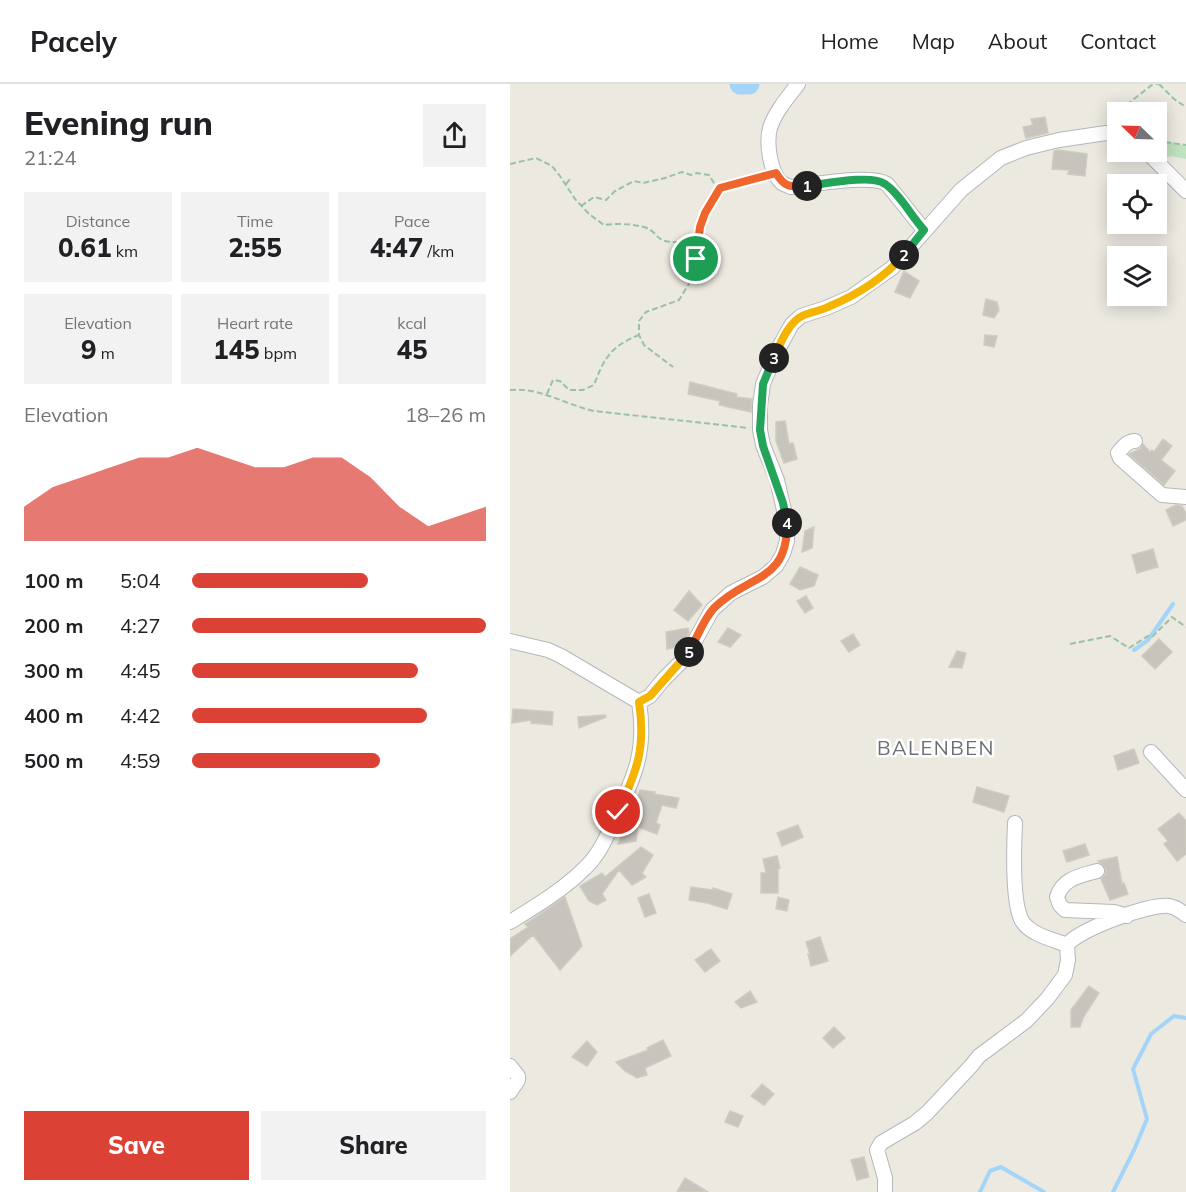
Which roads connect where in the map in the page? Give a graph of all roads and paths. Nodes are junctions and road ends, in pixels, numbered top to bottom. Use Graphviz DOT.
graph roads {
  1 [pos="798,84"];
  2 [pos="1157,84"];
  3 [pos="1130,102"];
  4 [pos="1186,106"];
  5 [pos="1107,133"];
  6 [pos="1167,142"];
  7 [pos="1186,145"];
  8 [pos="1157,162"];
  9 [pos="510,164"];
  10 [pos="776,173"];
  11 [pos="571,178"];
  12 [pos="566,184"];
  13 [pos="720,188"];
  14 [pos="1186,191"];
  15 [pos="581,206"];
  16 [pos="924,230"];
  17 [pos="696,259"];
  18 [pos="639,335"];
  19 [pos="673,367"];
  20 [pos="510,390"];
  21 [pos="547,394"];
  22 [pos="760,430"];
  23 [pos="1135,441"];
  24 [pos="1186,497"];
  25 [pos="1186,627"];
  26 [pos="510,641"];
  27 [pos="1070,644"];
  28 [pos="639,702"];
  29 [pos="1152,752"];
  30 [pos="1186,790"];
  31 [pos="1015,823"];
  32 [pos="1097,871"];
  33 [pos="1186,915"];
  34 [pos="1127,916"];
  35 [pos="510,922"];
  36 [pos="1067,945"];
  37 [pos="510,1066"];
  38 [pos="510,1092"];
  39 [pos="885,1192"];
  1 -- 10 [label="street"];
  2 -- 3 [label="path"];
  2 -- 4 [label="path"];
  5 -- 16 [label="street"];
  6 -- 7 [label="path"];
  8 -- 14 [label="street"];
  9 -- 12 [label="path"];
  10 -- 13 [label="path"];
  10 -- 16 [label="street"];
  11 -- 12 [label="path"];
  12 -- 15 [label="path"];
  13 -- 15 [label="path"];
  13 -- 17 [label="path"];
  15 -- 17 [label="path"];
  16 -- 22 [label="street"];
  17 -- 18 [label="path"];
  18 -- 19 [label="path"];
  18 -- 21 [label="path"];
  20 -- 21 [label="path"];
  21 -- 22 [label="path"];
  22 -- 28 [label="street"];
  23 -- 24 [label="street"];
  25 -- 27 [label="path"];
  26 -- 28 [label="street"];
  28 -- 35 [label="street"];
  29 -- 30 [label="street"];
  31 -- 36 [label="street"];
  32 -- 34 [label="street"];
  33 -- 34 [label="street"];
  34 -- 36 [label="street"];
  36 -- 39 [label="street"];
  37 -- 38 [label="street"];
}
